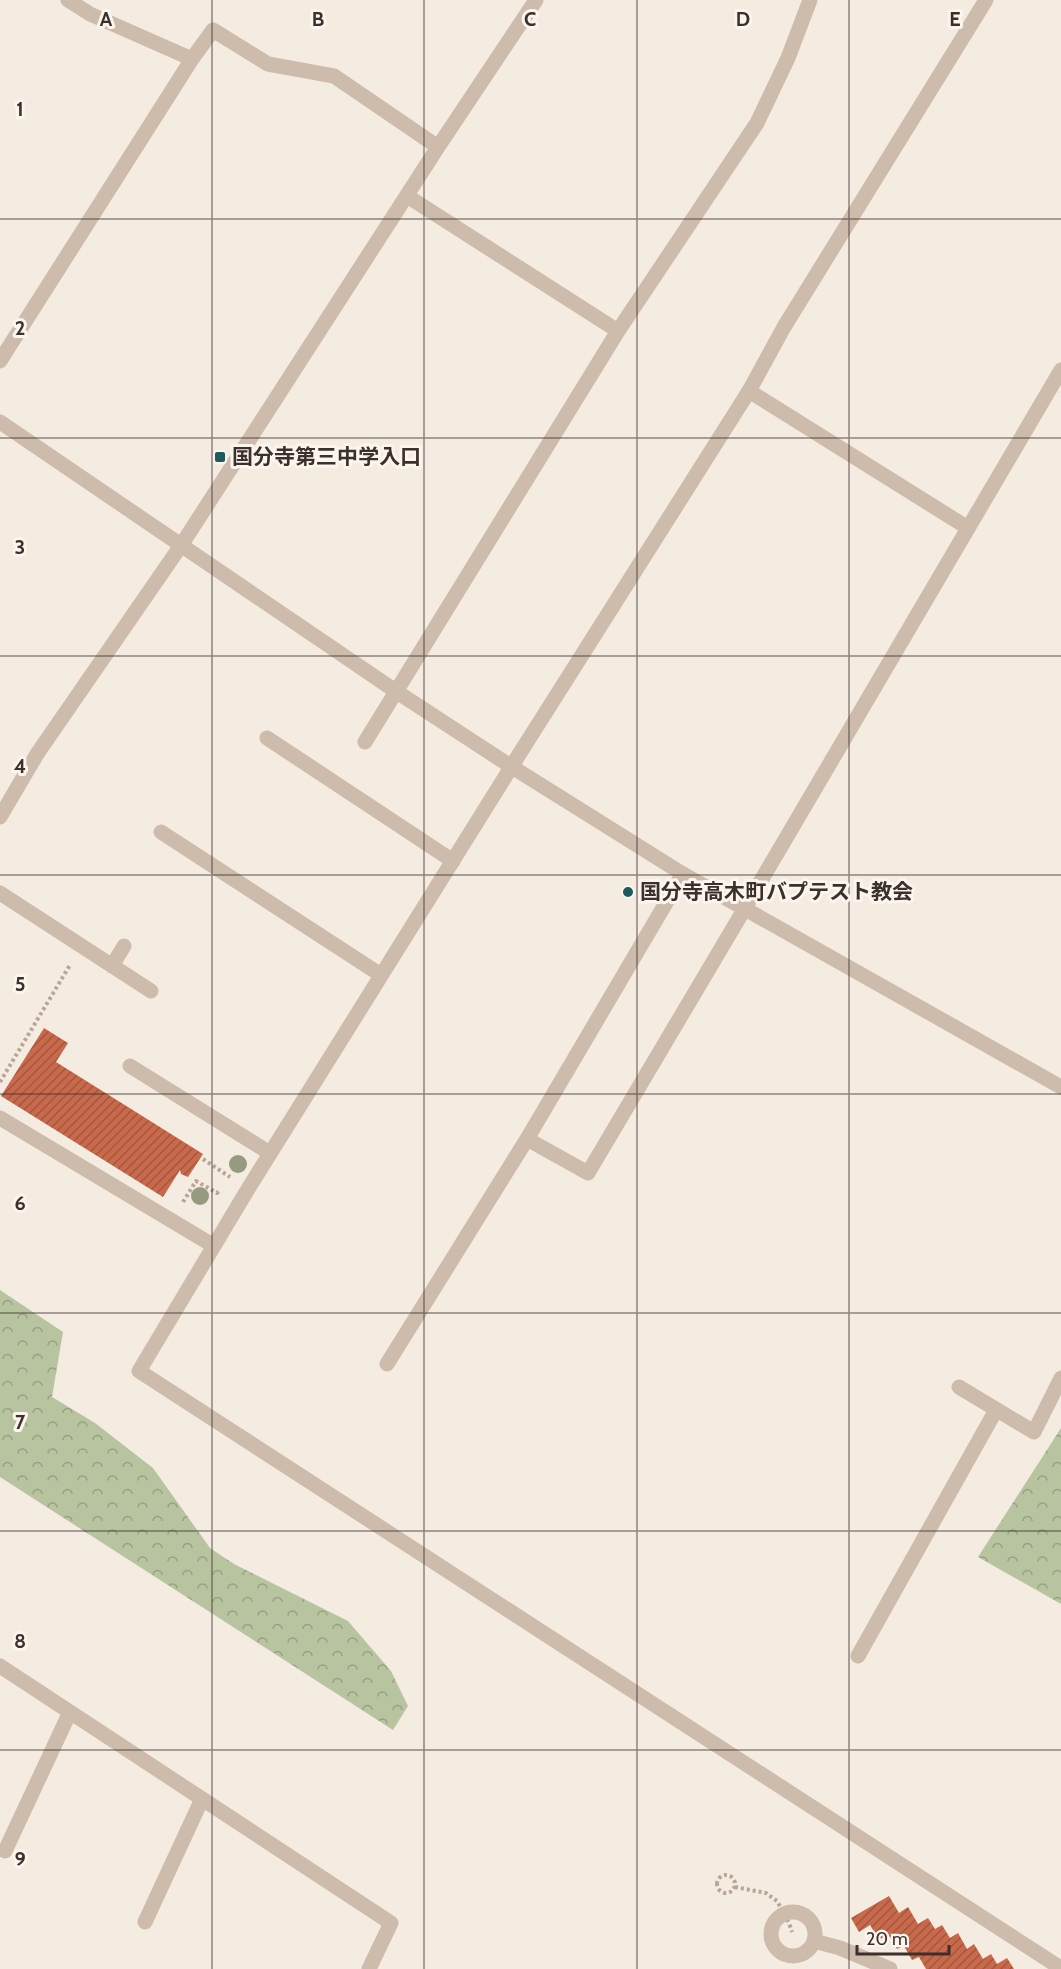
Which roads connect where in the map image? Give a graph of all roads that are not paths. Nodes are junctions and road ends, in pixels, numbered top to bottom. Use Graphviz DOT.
graph roads {
  1 [pos="68,0"];
  2 [pos="536,0"];
  3 [pos="810,0"];
  4 [pos="986,0"];
  5 [pos="192,59"];
  6 [pos="438,147"];
  7 [pos="407,196"];
  8 [pos="618,331"];
  9 [pos="0,361"];
  10 [pos="1061,370"];
  11 [pos="749,391"];
  12 [pos="0,422"];
  13 [pos="968,528"];
  14 [pos="182,544"];
  15 [pos="397,692"];
  16 [pos="267,738"];
  17 [pos="365,742"];
  18 [pos="512,767"];
  19 [pos="0,817"];
  20 [pos="161,832"];
  21 [pos="453,861"];
  22 [pos="683,874"];
  23 [pos="0,893"];
  24 [pos="745,908"];
  25 [pos="124,946"];
  26 [pos="112,966"];
  27 [pos="381,975"];
  28 [pos="151,992"];
  29 [pos="130,1066"];
  30 [pos="1061,1087"];
  31 [pos="0,1118"];
  32 [pos="526,1139"];
  33 [pos="270,1153"];
  34 [pos="214,1246"];
  35 [pos="387,1364"];
  36 [pos="1061,1378"];
  37 [pos="959,1387"];
  38 [pos="996,1410"];
  39 [pos="858,1656"];
  40 [pos="0,1666"];
  41 [pos="70,1712"];
  42 [pos="202,1799"];
  43 [pos="5,1851"];
  44 [pos="145,1922"];
  45 [pos="814,1941"];
  46 [pos="1057,1963"];
  47 [pos="369,1969"];
  48 [pos="890,1969"];
  1 -- 5 [label="street"];
  2 -- 6 [label="street"];
  3 -- 8 [label="street"];
  4 -- 11 [label="street"];
  5 -- 6 [label="street"];
  5 -- 9 [label="street"];
  6 -- 7 [label="street"];
  7 -- 8 [label="street"];
  7 -- 14 [label="street"];
  8 -- 15 [label="street"];
  10 -- 13 [label="street"];
  11 -- 13 [label="street"];
  11 -- 18 [label="street"];
  12 -- 14 [label="street"];
  13 -- 24 [label="street"];
  14 -- 15 [label="street"];
  14 -- 19 [label="street"];
  15 -- 17 [label="street"];
  15 -- 18 [label="street"];
  16 -- 21 [label="street"];
  18 -- 21 [label="street"];
  18 -- 22 [label="street"];
  20 -- 27 [label="street"];
  21 -- 27 [label="street"];
  22 -- 24 [label="street"];
  22 -- 32 [label="street"];
  23 -- 26 [label="street"];
  24 -- 30 [label="street"];
  24 -- 32 [label="street"];
  25 -- 26 [label="street"];
  26 -- 28 [label="street"];
  27 -- 33 [label="street"];
  29 -- 33 [label="street"];
  31 -- 34 [label="street"];
  32 -- 35 [label="street"];
  33 -- 34 [label="street"];
  34 -- 46 [label="street"];
  36 -- 38 [label="street"];
  37 -- 38 [label="street"];
  38 -- 39 [label="street"];
  40 -- 41 [label="street"];
  41 -- 42 [label="street"];
  41 -- 43 [label="street"];
  42 -- 44 [label="street"];
  42 -- 47 [label="street"];
  45 -- 48 [label="street"];
}
